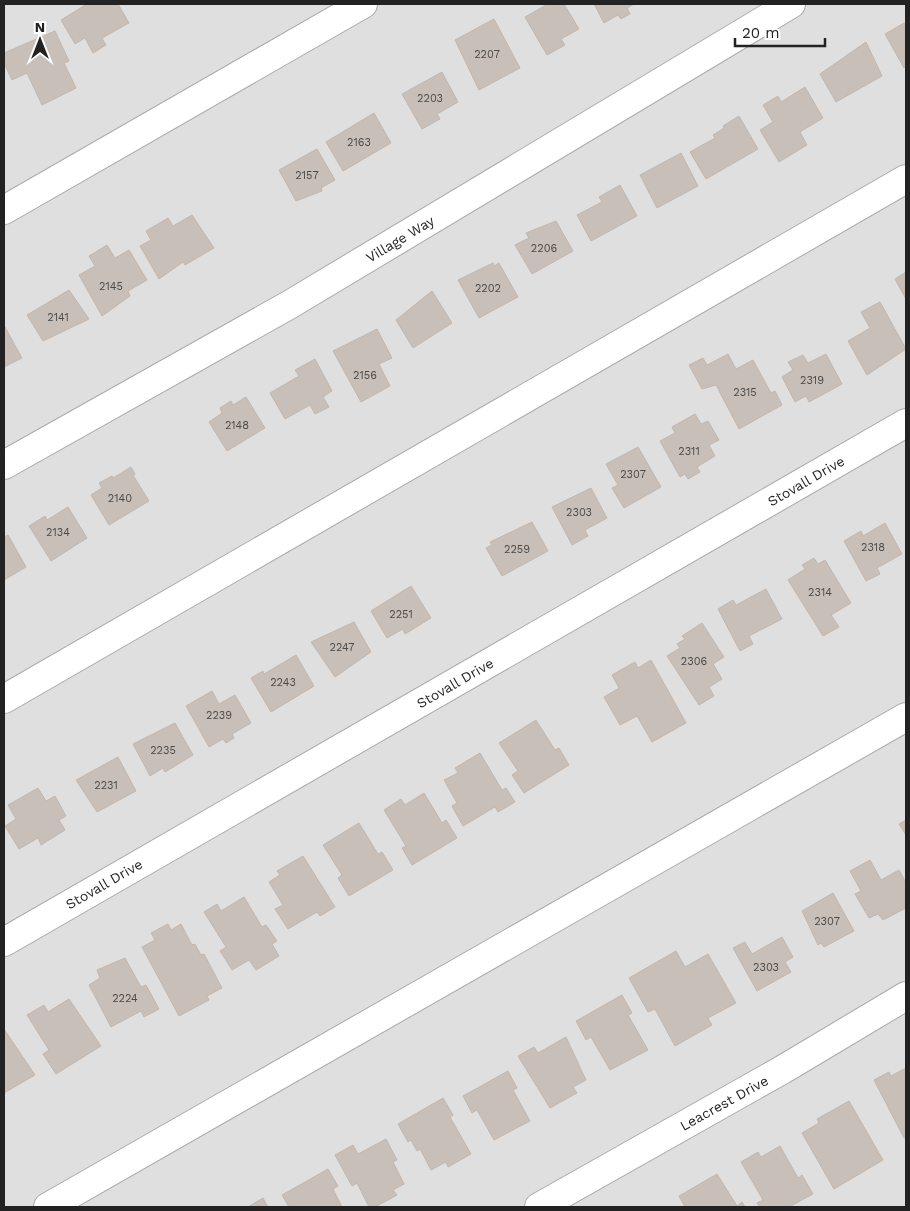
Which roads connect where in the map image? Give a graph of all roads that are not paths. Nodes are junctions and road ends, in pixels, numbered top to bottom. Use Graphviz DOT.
graph roads {
  1 [pos="363,4"];
  2 [pos="791,4"];
  3 [pos="906,179"];
  4 [pos="4,210"];
  5 [pos="906,423"];
  6 [pos="4,465"];
  7 [pos="4,699"];
  8 [pos="906,717"];
  9 [pos="4,942"];
  10 [pos="906,996"];
  11 [pos="48,1207"];
  12 [pos="539,1207"];
  1 -- 4 [label="street"];
  2 -- 6 [label="street, Village Way"];
  3 -- 7 [label="street"];
  5 -- 9 [label="street, Stovall Drive"];
  8 -- 11 [label="street"];
  10 -- 12 [label="street, Leacrest Drive"];
}
